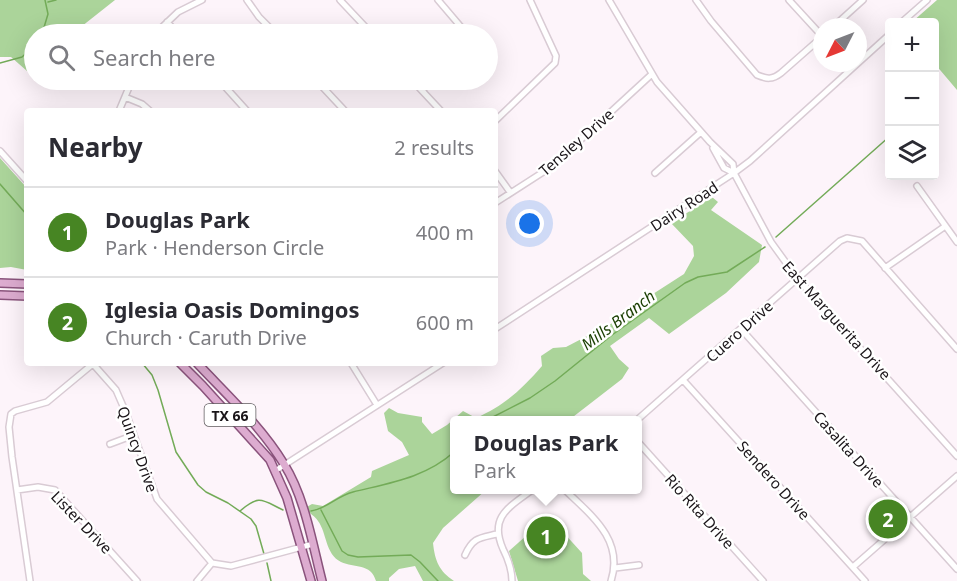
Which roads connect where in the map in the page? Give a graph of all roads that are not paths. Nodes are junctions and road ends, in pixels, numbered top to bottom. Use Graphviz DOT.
graph roads {
  1 [pos="202,0"];
  2 [pos="247,0"];
  3 [pos="340,0"];
  4 [pos="438,0"];
  5 [pos="530,0"];
  6 [pos="609,0"];
  7 [pos="696,0"];
  8 [pos="789,0"];
  9 [pos="863,0"];
  10 [pos="927,0"];
  11 [pos="843,18"];
  12 [pos="907,18"];
  13 [pos="167,22"];
  14 [pos="266,24"];
  15 [pos="363,24"];
  16 [pos="458,24"];
  17 [pos="813,27"];
  18 [pos="885,39"];
  19 [pos="813,45"];
  20 [pos="867,55"];
  21 [pos="848,72"];
  22 [pos="652,74"];
  23 [pos="128,90"];
  24 [pos="228,90"];
  25 [pos="325,90"];
  26 [pos="422,90"];
  27 [pos="125,97"];
  28 [pos="120,108"];
  29 [pos="147,108"];
  30 [pos="244,108"];
  31 [pos="342,108"];
  32 [pos="438,108"];
  33 [pos="498,118"];
  34 [pos="701,132"];
  35 [pos="0,151"];
  36 [pos="655,173"];
  37 [pos="734,173"];
  38 [pos="498,175"];
  39 [pos="24,178"];
  40 [pos="917,186"];
  41 [pos="510,192"];
  42 [pos="498,201"];
  43 [pos="944,227"];
  44 [pos="957,242"];
  45 [pos="885,268"];
  46 [pos="797,278"];
  47 [pos="0,283"];
  48 [pos="24,285"];
  49 [pos="0,295"];
  50 [pos="24,296"];
  51 [pos="498,325"];
  52 [pos="741,329"];
  53 [pos="957,349"];
  54 [pos="90,366"];
  55 [pos="96,366"];
  56 [pos="183,366"];
  57 [pos="199,366"];
  58 [pos="353,366"];
  59 [pos="436,366"];
  60 [pos="683,380"];
  61 [pos="378,405"];
  62 [pos="642,416"];
  63 [pos="134,435"];
  64 [pos="110,444"];
  65 [pos="642,446"];
  66 [pos="957,456"];
  67 [pos="285,465"];
  68 [pos="276,471"];
  69 [pos="957,476"];
  70 [pos="17,490"];
  71 [pos="526,494"];
  72 [pos="570,494"];
  73 [pos="911,518"];
  74 [pos="497,534"];
  75 [pos="313,544"];
  76 [pos="301,547"];
  77 [pos="465,555"];
  78 [pos="212,563"];
  79 [pos="639,565"];
  80 [pos="853,567"];
  81 [pos="615,568"];
  82 [pos="957,569"];
  83 [pos="30,581"];
  84 [pos="137,581"];
  85 [pos="197,581"];
  86 [pos="311,581"];
  87 [pos="322,581"];
  88 [pos="512,581"];
  89 [pos="611,581"];
  90 [pos="763,581"];
  91 [pos="865,581"];
  1 -- 13 [label="street"];
  2 -- 14 [label="street"];
  3 -- 15 [label="street"];
  4 -- 16 [label="street"];
  5 -- 33 [label="street"];
  6 -- 22 [label="street, East Marguerita Drive"];
  7 -- 19 [label="street"];
  8 -- 17 [label="street"];
  9 -- 11 [label="street"];
  10 -- 12 [label="street"];
  18 -- 20 [label="street, Dairy Road"];
  21 -- 37 [label="street, Dairy Road"];
  22 -- 34 [label="street, East Marguerita Drive"];
  22 -- 41 [label="street, Tensley Drive"];
  23 -- 27 [label="street"];
  24 -- 30 [label="street"];
  25 -- 31 [label="street"];
  26 -- 32 [label="street"];
  27 -- 28 [label="street"];
  27 -- 29 [label="street"];
  34 -- 36 [label="street"];
  34 -- 37 [label="street, East Marguerita Drive"];
  35 -- 39 [label="street"];
  37 -- 46 [label="street, East Marguerita Drive"];
  37 -- 51 [label="street, Dairy Road"];
  38 -- 41 [label="street"];
  40 -- 43 [label="street"];
  41 -- 42 [label="street, Tensley Drive"];
  43 -- 44 [label="street"];
  43 -- 45 [label="street"];
  45 -- 46 [label="street, Cuero Drive"];
  45 -- 53 [label="street"];
  46 -- 52 [label="street, Cuero Drive"];
  46 -- 66 [label="street, East Marguerita Drive"];
  47 -- 48 [label="main road"];
  49 -- 50 [label="main road"];
  52 -- 60 [label="street, Cuero Drive"];
  52 -- 73 [label="street, Casalita Drive"];
  54 -- 70 [label="street"];
  55 -- 63 [label="street, Quincy Drive"];
  56 -- 68 [label="main road, TX 66"];
  57 -- 67 [label="main road, TX 66"];
  58 -- 61 [label="street"];
  59 -- 61 [label="street"];
  60 -- 62 [label="street, Cuero Drive"];
  60 -- 80 [label="street, Sendero Drive"];
  61 -- 67 [label="street"];
  63 -- 64 [label="street"];
  63 -- 78 [label="street, Quincy Drive"];
  65 -- 90 [label="street, Rio Rita Drive"];
  67 -- 68 [label="street"];
  67 -- 75 [label="main road, TX 66"];
  68 -- 76 [label="main road, TX 66"];
  69 -- 73 [label="street"];
  70 -- 83 [label="street"];
  70 -- 84 [label="street, Lister Drive"];
  71 -- 74 [label="street"];
  72 -- 81 [label="street"];
  73 -- 80 [label="street"];
  73 -- 82 [label="street, Casalita Drive"];
  74 -- 77 [label="street"];
  74 -- 88 [label="street"];
  75 -- 76 [label="street"];
  75 -- 87 [label="main road, TX 66"];
  76 -- 78 [label="street"];
  76 -- 86 [label="main road, TX 66"];
  78 -- 85 [label="street"];
  79 -- 81 [label="street"];
  80 -- 91 [label="street, Sendero Drive"];
  81 -- 89 [label="street"];
}
